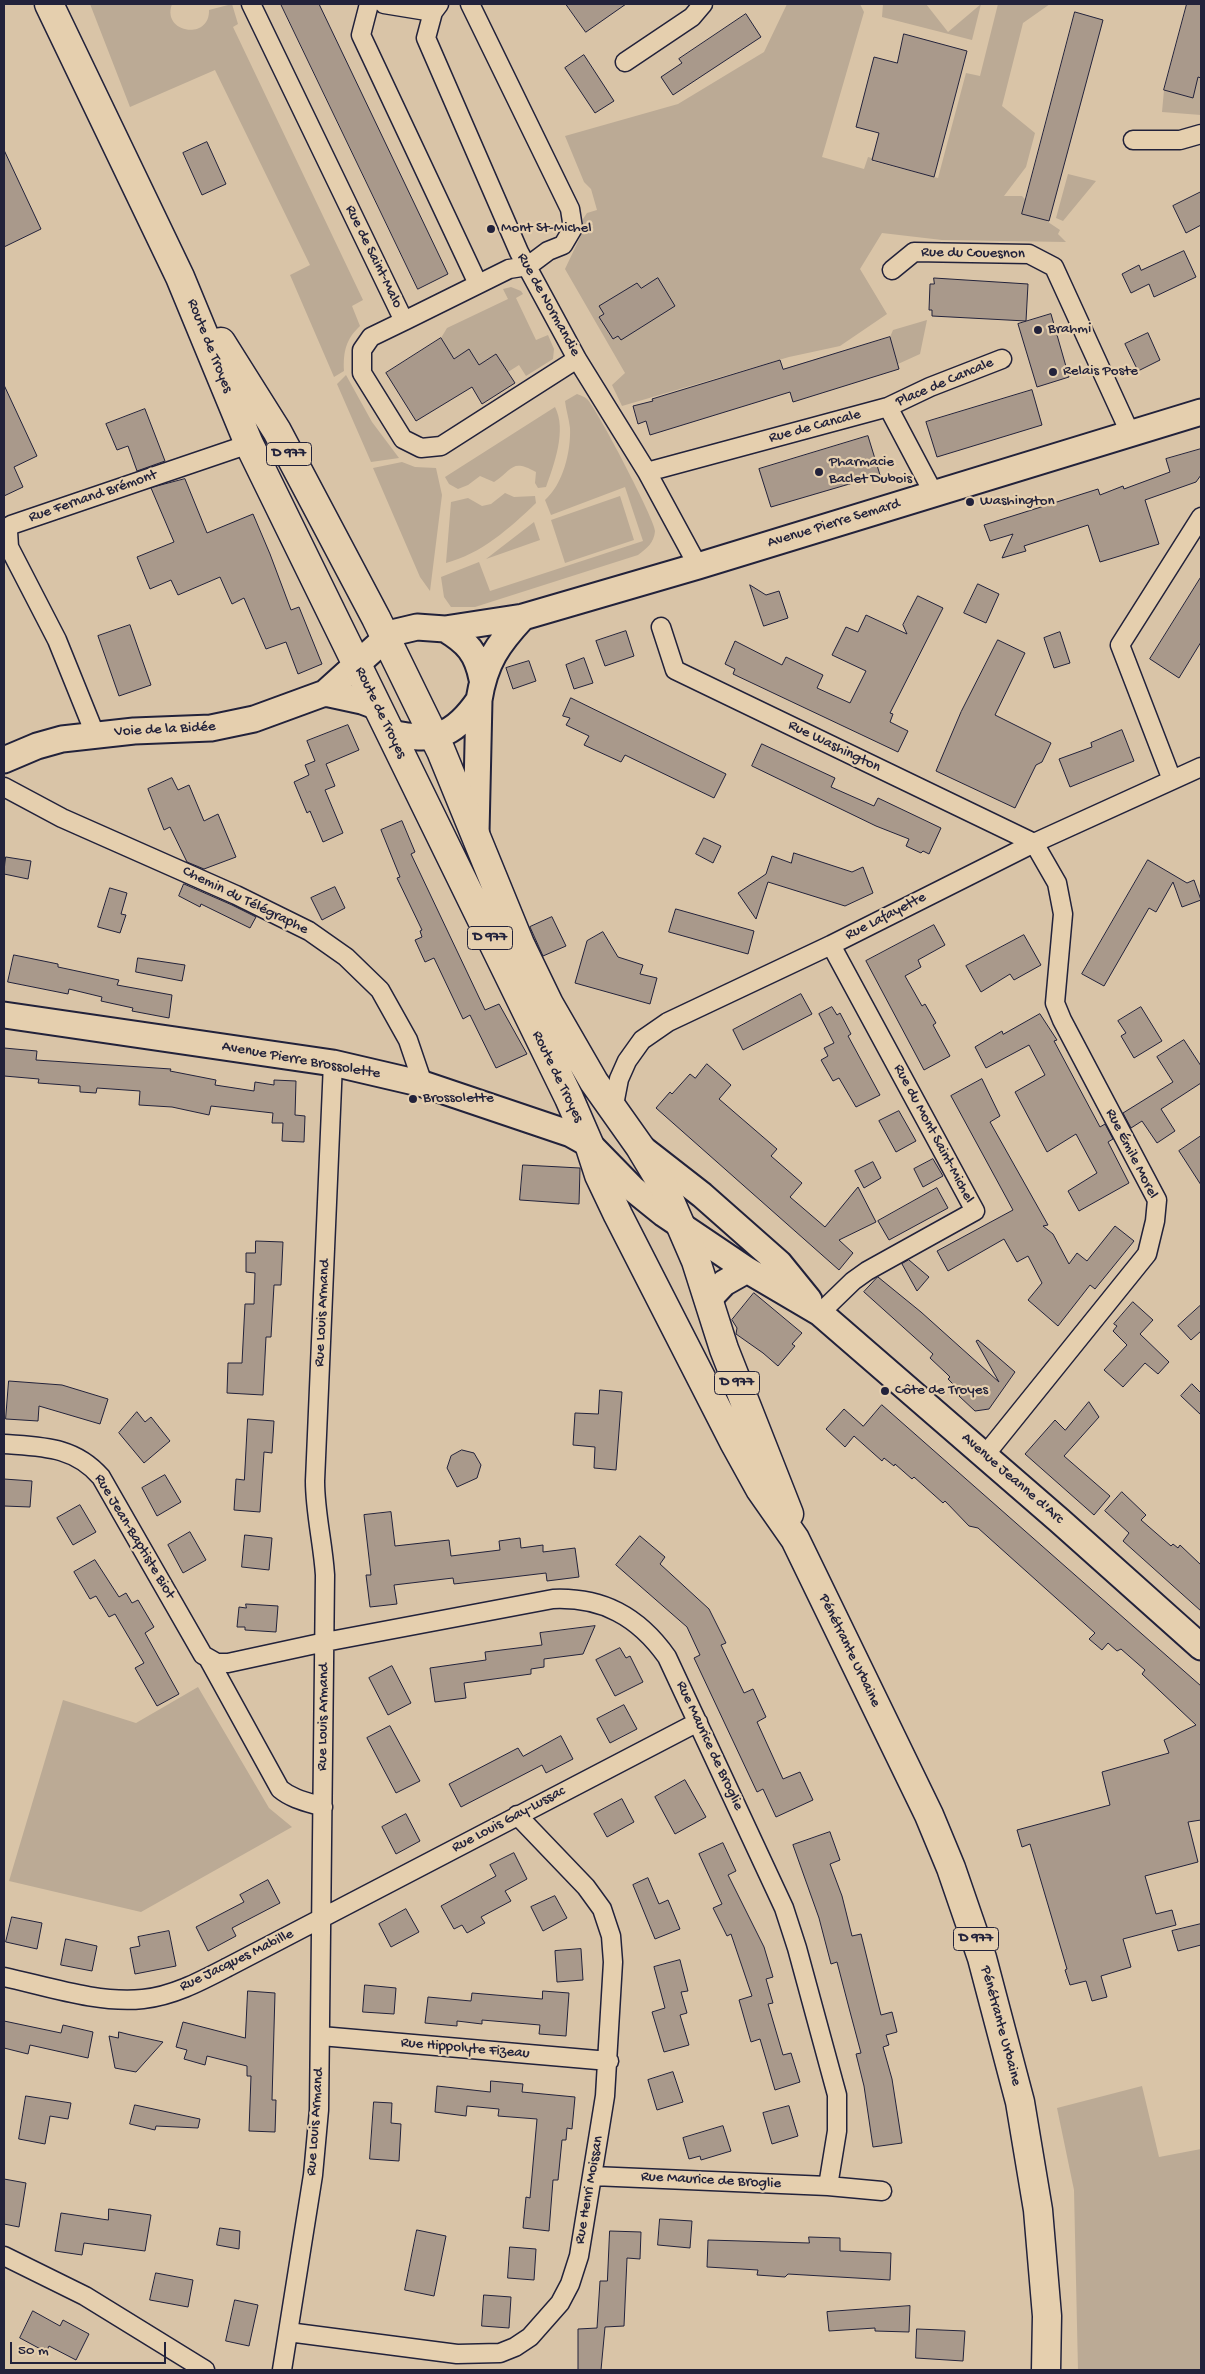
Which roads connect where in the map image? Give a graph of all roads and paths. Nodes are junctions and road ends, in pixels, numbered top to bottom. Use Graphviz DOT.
graph roads {
  1 [pos="251,4"];
  2 [pos="370,4"];
  3 [pos="384,4"];
  4 [pos="470,4"];
  5 [pos="703,4"];
  6 [pos="436,8"];
  7 [pos="53,13"];
  8 [pos="625,62"];
  9 [pos="1201,134"];
  10 [pos="1133,140"];
  11 [pos="528,266"];
  12 [pos="892,270"];
  13 [pos="180,277"];
  14 [pos="478,284"];
  15 [pos="404,321"];
  16 [pos="577,359"];
  17 [pos="1002,359"];
  18 [pos="888,407"];
  19 [pos="1201,412"];
  20 [pos="1130,433"];
  21 [pos="249,444"];
  22 [pos="647,472"];
  23 [pos="934,494"];
  24 [pos="1201,517"];
  25 [pos="698,566"];
  26 [pos="523,617"];
  27 [pos="661,627"];
  28 [pos="445,629"];
  29 [pos="386,638"];
  30 [pos="356,664"];
  31 [pos="481,689"];
  32 [pos="325,693"];
  33 [pos="378,708"];
  34 [pos="390,732"];
  35 [pos="95,734"];
  36 [pos="434,737"];
  37 [pos="4,760"];
  38 [pos="1201,767"];
  39 [pos="1172,780"];
  40 [pos="4,787"];
  41 [pos="476,833"];
  42 [pos="1034,843"];
  43 [pos="831,945"];
  44 [pos="4,1014"];
  45 [pos="333,1063"];
  46 [pos="423,1084"];
  47 [pos="613,1110"];
  48 [pos="589,1144"];
  49 [pos="640,1147"];
  50 [pos="682,1226"];
  51 [pos="747,1270"];
  52 [pos="708,1300"];
  53 [pos="820,1313"];
  54 [pos="4,1444"];
  55 [pos="985,1455"];
  56 [pos="795,1540"];
  57 [pos="325,1642"];
  58 [pos="1201,1646"];
  59 [pos="209,1660"];
  60 [pos="698,1722"];
  61 [pos="323,1807"];
  62 [pos="517,1816"];
  63 [pos="321,1918"];
  64 [pos="4,1976"];
  65 [pos="321,2036"];
  66 [pos="609,2061"];
  67 [pos="593,2176"];
  68 [pos="828,2186"];
  69 [pos="882,2191"];
  70 [pos="4,2256"];
  71 [pos="288,2332"];
  72 [pos="205,2370"];
  73 [pos="282,2370"];
  74 [pos="1046,2370"];
  1 -- 15 [label="street, Rue de Saint-Malo"];
  2 -- 14 [label="street"];
  3 -- 6 [label="street"];
  4 -- 11 [label="street"];
  5 -- 8 [label="street"];
  6 -- 11 [label="street, Rue de Normandie"];
  7 -- 13 [label="main road, Route de Troyes / D 977"];
  9 -- 10 [label="street"];
  11 -- 14 [label="street, Rue de Saint-Malo"];
  11 -- 16 [label="street, Rue de Normandie"];
  12 -- 20 [label="street, Rue du Couesnon"];
  13 -- 21 [label="main road, Route de Troyes / D 977"];
  13 -- 29 [label="main road, Route de Troyes / D 977"];
  14 -- 15 [label="street, Rue de Saint-Malo"];
  15 -- 16 [label="street"];
  16 -- 22 [label="street, Rue de Normandie"];
  17 -- 18 [label="street, Place de Cancale"];
  18 -- 22 [label="street, Rue de Cancale"];
  18 -- 23 [label="street"];
  19 -- 20 [label="main road, Avenue Pierre Semard"];
  20 -- 23 [label="main road, Avenue Pierre Semard"];
  21 -- 30 [label="main road, Route de Troyes / D 977"];
  21 -- 35 [label="street, Rue Fernand Brémont"];
  22 -- 25 [label="street, Rue de Normandie"];
  23 -- 25 [label="main road, Avenue Pierre Semard"];
  24 -- 39 [label="street"];
  25 -- 26 [label="main road, Avenue Pierre Semard"];
  26 -- 28 [label="main road, Avenue Pierre Semard"];
  26 -- 31 [label="main road"];
  27 -- 42 [label="street, Rue Washington"];
  28 -- 29 [label="main road, Avenue Pierre Semard"];
  28 -- 31 [label="main road"];
  29 -- 30 [label="main road, Avenue Pierre Semard"];
  29 -- 36 [label="main road, D 977"];
  30 -- 32 [label="main road, Voie de la Bidée"];
  30 -- 33 [label="main road, Route de Troyes / D 977"];
  31 -- 36 [label="main road"];
  31 -- 41 [label="main road"];
  32 -- 33 [label="main road"];
  32 -- 35 [label="main road, Voie de la Bidée"];
  33 -- 34 [label="main road, Route de Troyes / D 977"];
  34 -- 36 [label="main road"];
  34 -- 48 [label="main road, Route de Troyes / D 977"];
  35 -- 37 [label="main road, Voie de la Bidée"];
  36 -- 41 [label="main road, D 977"];
  38 -- 39 [label="street, Rue Lafayette"];
  39 -- 42 [label="street, Rue Lafayette"];
  40 -- 46 [label="street, Chemin du Télégraphe"];
  41 -- 47 [label="main road, D 977"];
  42 -- 43 [label="street, Rue Lafayette"];
  42 -- 55 [label="street, Rue Émile Morel"];
  43 -- 47 [label="street, Rue Lafayette"];
  43 -- 53 [label="street, Rue du Mont Saint-Michel"];
  44 -- 45 [label="main road, Avenue Pierre Brossolette"];
  45 -- 46 [label="main road, Avenue Pierre Brossolette"];
  45 -- 57 [label="street, Rue Louis Armand"];
  46 -- 48 [label="main road, Avenue Pierre Brossolette"];
  47 -- 49 [label="main road, D 977"];
  48 -- 50 [label="main road, Avenue Pierre Brossolette"];
  48 -- 56 [label="main road, D 977"];
  49 -- 50 [label="main road, D 977"];
  49 -- 53 [label="main road, Avenue Jeanne d'Arc"];
  50 -- 51 [label="main road, Avenue Jeanne d'Arc"];
  50 -- 52 [label="main road, D 977"];
  51 -- 52 [label="main road"];
  51 -- 53 [label="main road, Avenue Jeanne d'Arc"];
  52 -- 56 [label="main road, D 977"];
  53 -- 55 [label="main road, Avenue Jeanne d'Arc"];
  54 -- 59 [label="street, Rue Jean-Baptiste Biot"];
  55 -- 58 [label="main road, Avenue Jeanne d'Arc"];
  56 -- 74 [label="main road, Pénétrante Urbaine / D 977"];
  57 -- 59 [label="street"];
  57 -- 60 [label="street, Rue Maurice de Broglie"];
  57 -- 61 [label="street, Rue Louis Armand"];
  59 -- 61 [label="street, Rue Jean-Baptiste Biot"];
  60 -- 62 [label="street, Rue Louis Gay-Lussac"];
  60 -- 68 [label="street, Rue Maurice de Broglie"];
  61 -- 63 [label="street, Rue Louis Armand"];
  62 -- 63 [label="street, Rue Louis Gay-Lussac"];
  62 -- 66 [label="street, Rue Henri Moissan"];
  63 -- 64 [label="street, Rue Jacques Mabille"];
  63 -- 65 [label="street, Rue Louis Armand"];
  65 -- 66 [label="street, Rue Hippolyte Fizeau"];
  65 -- 71 [label="street, Rue Louis Armand"];
  66 -- 67 [label="street, Rue Henri Moissan"];
  67 -- 68 [label="street, Rue Maurice de Broglie"];
  67 -- 71 [label="street, Rue Henri Moissan"];
  68 -- 69 [label="street, Rue Maurice de Broglie"];
  70 -- 72 [label="street"];
  71 -- 73 [label="street, Rue Louis Armand"];
}
